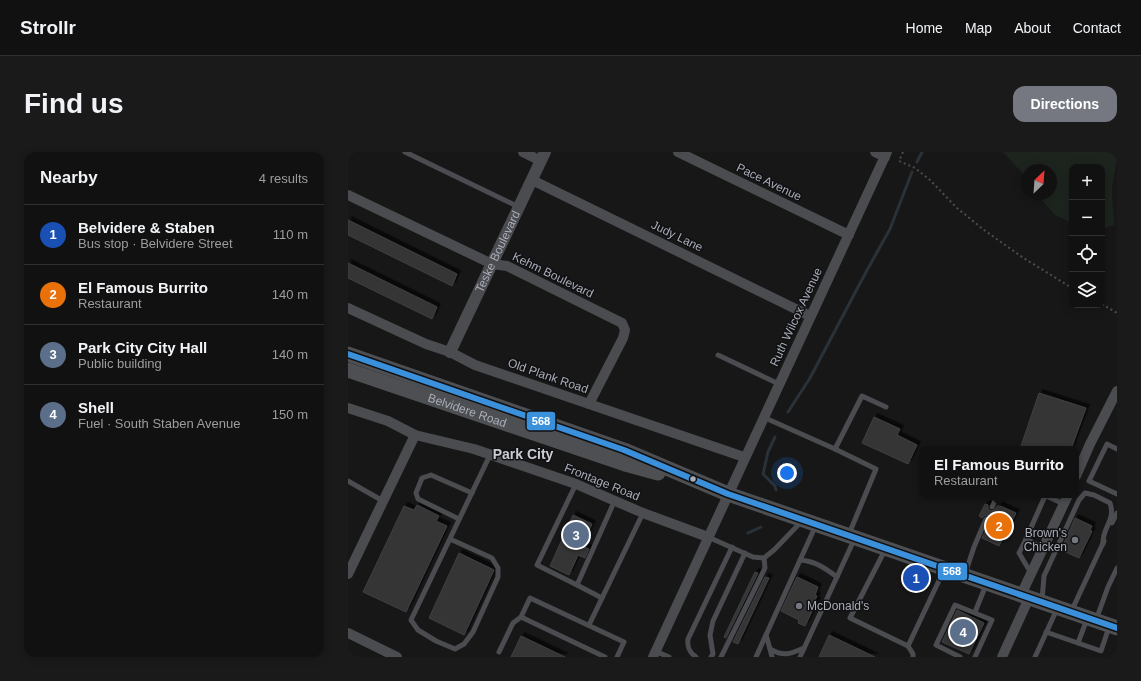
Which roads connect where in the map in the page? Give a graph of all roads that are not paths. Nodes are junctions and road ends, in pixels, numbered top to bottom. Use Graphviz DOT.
graph roads {
  1 [pos="405,152"];
  2 [pos="523,152"];
  3 [pos="678,152"];
  4 [pos="875,152"];
  5 [pos="886,154"];
  6 [pos="543,156"];
  7 [pos="532,180"];
  8 [pos="348,196"];
  9 [pos="519,207"];
  10 [pos="849,235"];
  11 [pos="492,264"];
  12 [pos="348,308"];
  13 [pos="810,316"];
  14 [pos="450,352"];
  15 [pos="348,354"];
  16 [pos="718,355"];
  17 [pos="348,370"];
  18 [pos="779,384"];
  19 [pos="1117,391"];
  20 [pos="589,404"];
  21 [pos="886,407"];
  22 [pos="348,408"];
  23 [pos="763,417"];
  24 [pos="415,435"];
  25 [pos="835,448"];
  26 [pos="1117,449"];
  27 [pos="490,454"];
  28 [pos="744,457"];
  29 [pos="1079,469"];
  30 [pos="348,481"];
  31 [pos="576,484"];
  32 [pos="472,493"];
  33 [pos="728,494"];
  34 [pos="1117,494"];
  35 [pos="996,498"];
  36 [pos="1043,498"];
  37 [pos="1066,499"];
  38 [pos="615,500"];
  39 [pos="383,502"];
  40 [pos="992,507"];
  41 [pos="643,513"];
  42 [pos="1117,513"];
  43 [pos="459,519"];
  44 [pos="986,520"];
  45 [pos="810,522"];
  46 [pos="708,537"];
  47 [pos="852,537"];
  48 [pos="450,539"];
  49 [pos="1026,539"];
  50 [pos="1103,544"];
  51 [pos="732,547"];
  52 [pos="886,548"];
  53 [pos="1043,548"];
  54 [pos="745,553"];
  55 [pos="764,558"];
  56 [pos="800,560"];
  57 [pos="1117,568"];
  58 [pos="945,569"];
  59 [pos="1031,573"];
  60 [pos="348,574"];
  61 [pos="964,576"];
  62 [pos="837,577"];
  63 [pos="986,583"];
  64 [pos="577,585"];
  65 [pos="602,598"];
  66 [pos="1031,599"];
  67 [pos="1064,610"];
  68 [pos="975,612"];
  69 [pos="521,617"];
  70 [pos="1102,623"];
  71 [pos="589,625"];
  72 [pos="1046,632"];
  73 [pos="348,633"];
  74 [pos="766,635"];
  75 [pos="1078,643"];
  76 [pos="908,646"];
  77 [pos="770,649"];
  78 [pos="801,649"];
  79 [pos="499,652"];
  80 [pos="654,654"];
  81 [pos="397,657"];
  82 [pos="605,657"];
  83 [pos="616,657"];
  84 [pos="669,657"];
  85 [pos="696,657"];
  86 [pos="711,657"];
  87 [pos="721,657"];
  88 [pos="756,657"];
  89 [pos="772,657"];
  90 [pos="794,657"];
  91 [pos="800,657"];
  92 [pos="913,657"];
  93 [pos="960,657"];
  94 [pos="975,657"];
  95 [pos="1002,657"];
  96 [pos="1035,657"];
  1 -- 9 [label="lane"];
  2 -- 6 [label="street"];
  3 -- 10 [label="street, Pace Avenue"];
  4 -- 5 [label="street"];
  5 -- 10 [label="street, Ruth Wilcox Avenue"];
  6 -- 7 [label="street, Teske Boulevard"];
  7 -- 9 [label="street, Teske Boulevard"];
  7 -- 13 [label="street, Judy Lane"];
  8 -- 11 [label="street, Kehm Boulevard"];
  9 -- 11 [label="street, Teske Boulevard"];
  10 -- 13 [label="street, Ruth Wilcox Avenue"];
  11 -- 14 [label="street, Teske Boulevard"];
  11 -- 20 [label="street, Kehm Boulevard"];
  12 -- 14 [label="street, Old Plank Road"];
  13 -- 18 [label="street, Ruth Wilcox Avenue"];
  14 -- 20 [label="street, Old Plank Road"];
  15 -- 33 [label="main road, Belvidere Road"];
  16 -- 18 [label="lane"];
  17 -- 33 [label="main road, Belvidere Road"];
  18 -- 23 [label="street, Ruth Wilcox Avenue"];
  19 -- 29 [label="street"];
  20 -- 28 [label="street, Old Plank Road"];
  21 -- 25 [label="lane"];
  22 -- 24 [label="street, Frontage Road"];
  23 -- 25 [label="lane"];
  23 -- 28 [label="street, Ruth Wilcox Avenue"];
  24 -- 27 [label="street, Frontage Road"];
  24 -- 39 [label="street"];
  25 -- 47 [label="lane"];
  26 -- 34 [label="lane"];
  27 -- 31 [label="street, Frontage Road"];
  27 -- 32 [label="lane"];
  28 -- 33 [label="street, Ruth Wilcox Avenue"];
  30 -- 39 [label="lane"];
  31 -- 38 [label="street, Frontage Road"];
  31 -- 64 [label="lane"];
  32 -- 43 [label="lane"];
  32 -- 43 [label="lane"];
  33 -- 45 [label="main road"];
  33 -- 46 [label="street, Ruth Wilcox Avenue"];
  35 -- 40 [label="lane"];
  36 -- 49 [label="lane"];
  37 -- 53 [label="street"];
  38 -- 41 [label="street, Frontage Road"];
  38 -- 64 [label="lane"];
  39 -- 60 [label="street"];
  41 -- 46 [label="street, Frontage Road"];
  41 -- 65 [label="lane"];
  42 -- 50 [label="lane"];
  43 -- 48 [label="lane"];
  44 -- 61 [label="lane"];
  45 -- 47 [label="main road"];
  45 -- 55 [label="lane"];
  45 -- 56 [label="lane"];
  46 -- 51 [label="lane"];
  46 -- 80 [label="street, Ruth Wilcox Avenue"];
  47 -- 52 [label="main road"];
  47 -- 62 [label="lane"];
  48 -- 48 [label="lane"];
  49 -- 53 [label="lane"];
  49 -- 59 [label="lane"];
  50 -- 66 [label="lane"];
  50 -- 67 [label="lane"];
  51 -- 54 [label="lane"];
  51 -- 85 [label="lane"];
  52 -- 58 [label="main road"];
  52 -- 76 [label="lane"];
  53 -- 59 [label="street"];
  54 -- 55 [label="lane"];
  54 -- 86 [label="lane"];
  55 -- 87 [label="lane"];
  56 -- 62 [label="lane"];
  56 -- 74 [label="lane"];
  57 -- 70 [label="lane"];
  58 -- 61 [label="main road"];
  58 -- 76 [label="lane"];
  59 -- 66 [label="street"];
  61 -- 63 [label="main road"];
  62 -- 78 [label="lane"];
  63 -- 66 [label="main road"];
  63 -- 68 [label="lane"];
  64 -- 65 [label="lane"];
  65 -- 71 [label="lane"];
  66 -- 67 [label="main road"];
  66 -- 95 [label="street"];
  67 -- 70 [label="main road"];
  67 -- 72 [label="lane"];
  68 -- 93 [label="lane"];
  68 -- 94 [label="lane"];
  69 -- 71 [label="lane"];
  69 -- 79 [label="lane"];
  69 -- 82 [label="lane"];
  70 -- 75 [label="lane"];
  70 -- 75 [label="lane"];
  71 -- 83 [label="lane"];
  72 -- 75 [label="lane"];
  72 -- 96 [label="lane"];
  73 -- 81 [label="street"];
  74 -- 77 [label="lane"];
  74 -- 88 [label="lane"];
  76 -- 92 [label="lane"];
  77 -- 78 [label="lane"];
  77 -- 89 [label="lane"];
  78 -- 90 [label="lane"];
  78 -- 91 [label="lane"];
  80 -- 84 [label="lane"];
}
